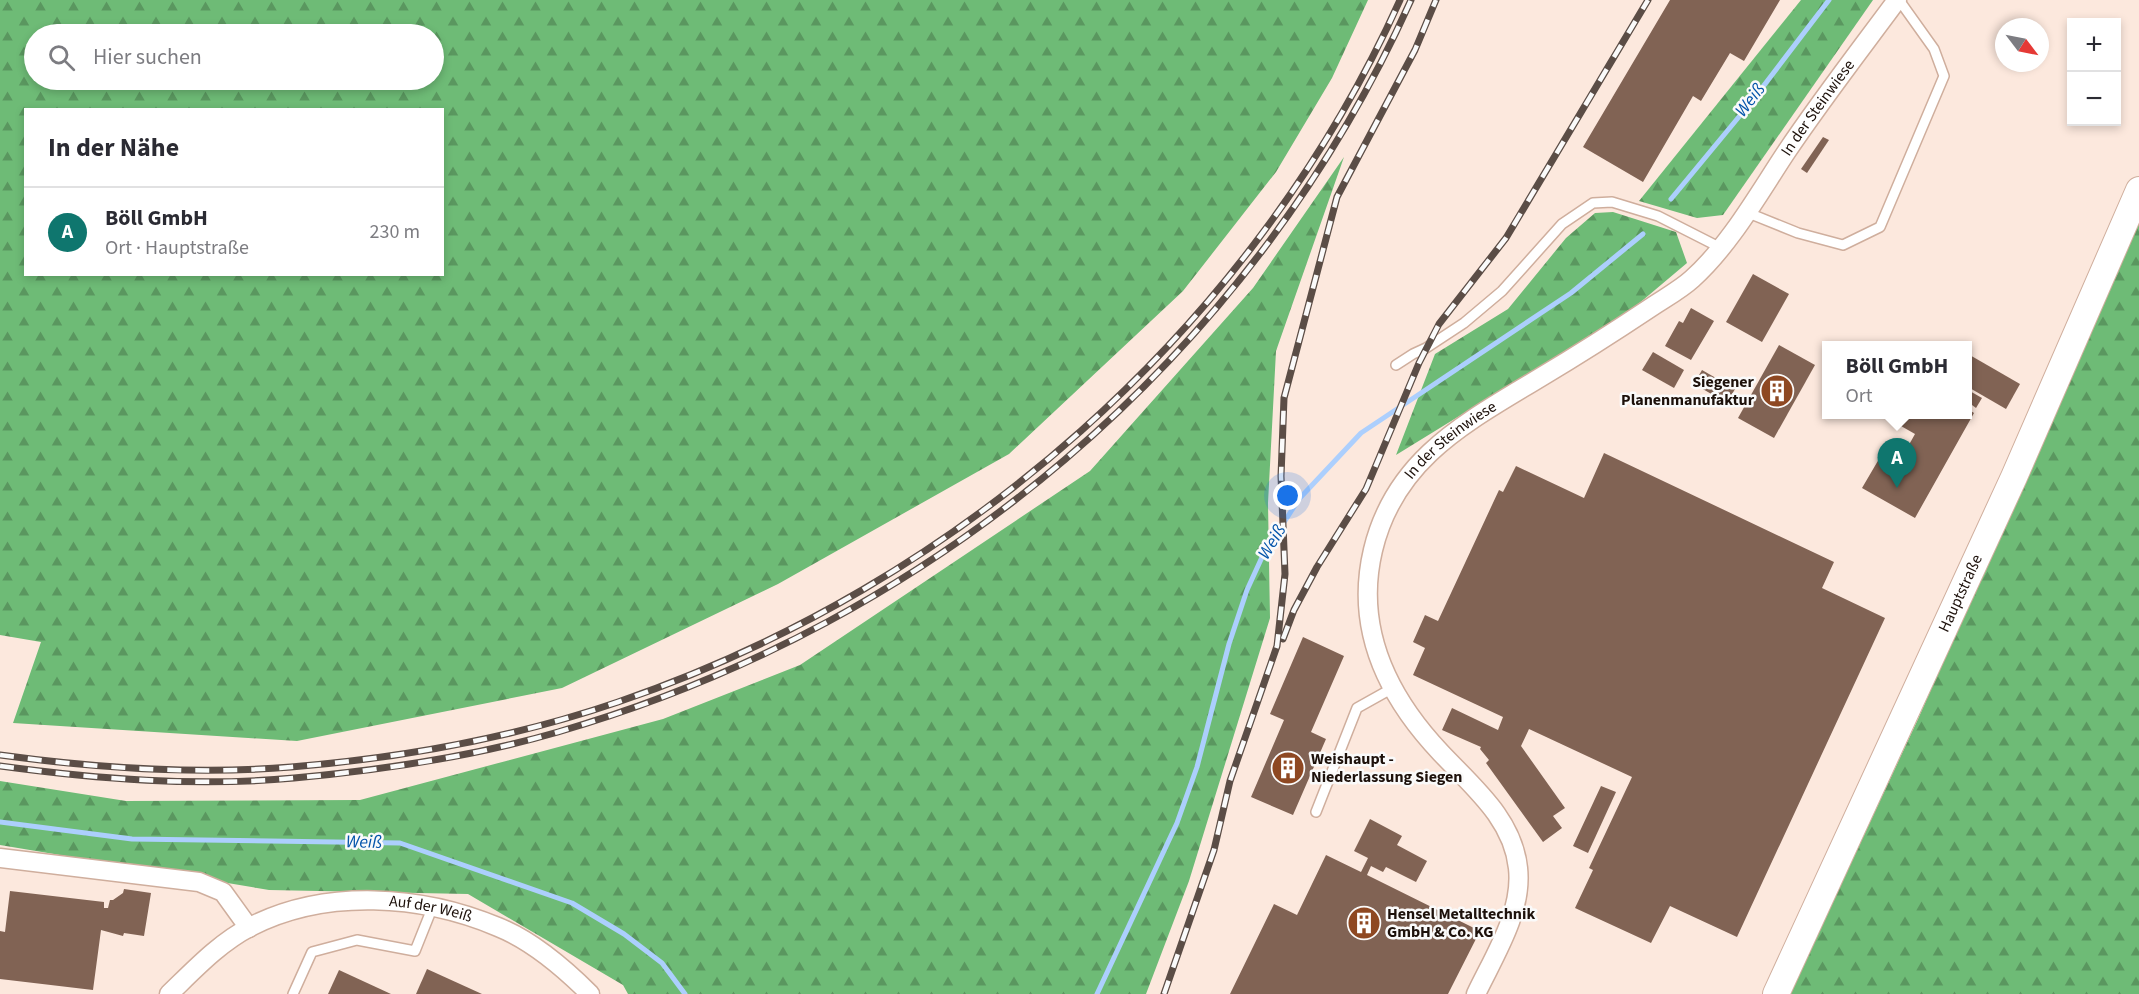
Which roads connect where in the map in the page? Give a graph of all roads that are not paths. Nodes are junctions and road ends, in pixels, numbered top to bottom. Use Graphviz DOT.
graph roads {
  1 [pos="1898,0"];
  2 [pos="2139,190"];
  3 [pos="1746,212"];
  4 [pos="1720,248"];
  5 [pos="1396,365"];
  6 [pos="1391,689"];
  7 [pos="1316,812"];
  8 [pos="0,858"];
  9 [pos="433,906"];
  10 [pos="249,928"];
  11 [pos="169,994"];
  12 [pos="293,994"];
  13 [pos="589,994"];
  14 [pos="1476,994"];
  15 [pos="1776,994"];
  1 -- 3 [label="street, In der Steinwiese"];
  1 -- 3 [label="lane"];
  2 -- 15 [label="main road, Hauptstraße"];
  3 -- 4 [label="street, In der Steinwiese"];
  4 -- 5 [label="lane"];
  4 -- 6 [label="street, In der Steinwiese"];
  6 -- 7 [label="lane"];
  6 -- 14 [label="street, In der Steinwiese"];
  8 -- 10 [label="street"];
  9 -- 10 [label="street, Auf der Weiß"];
  9 -- 12 [label="lane"];
  9 -- 13 [label="street, Auf der Weiß"];
  10 -- 11 [label="street, Auf der Weiß"];
}
